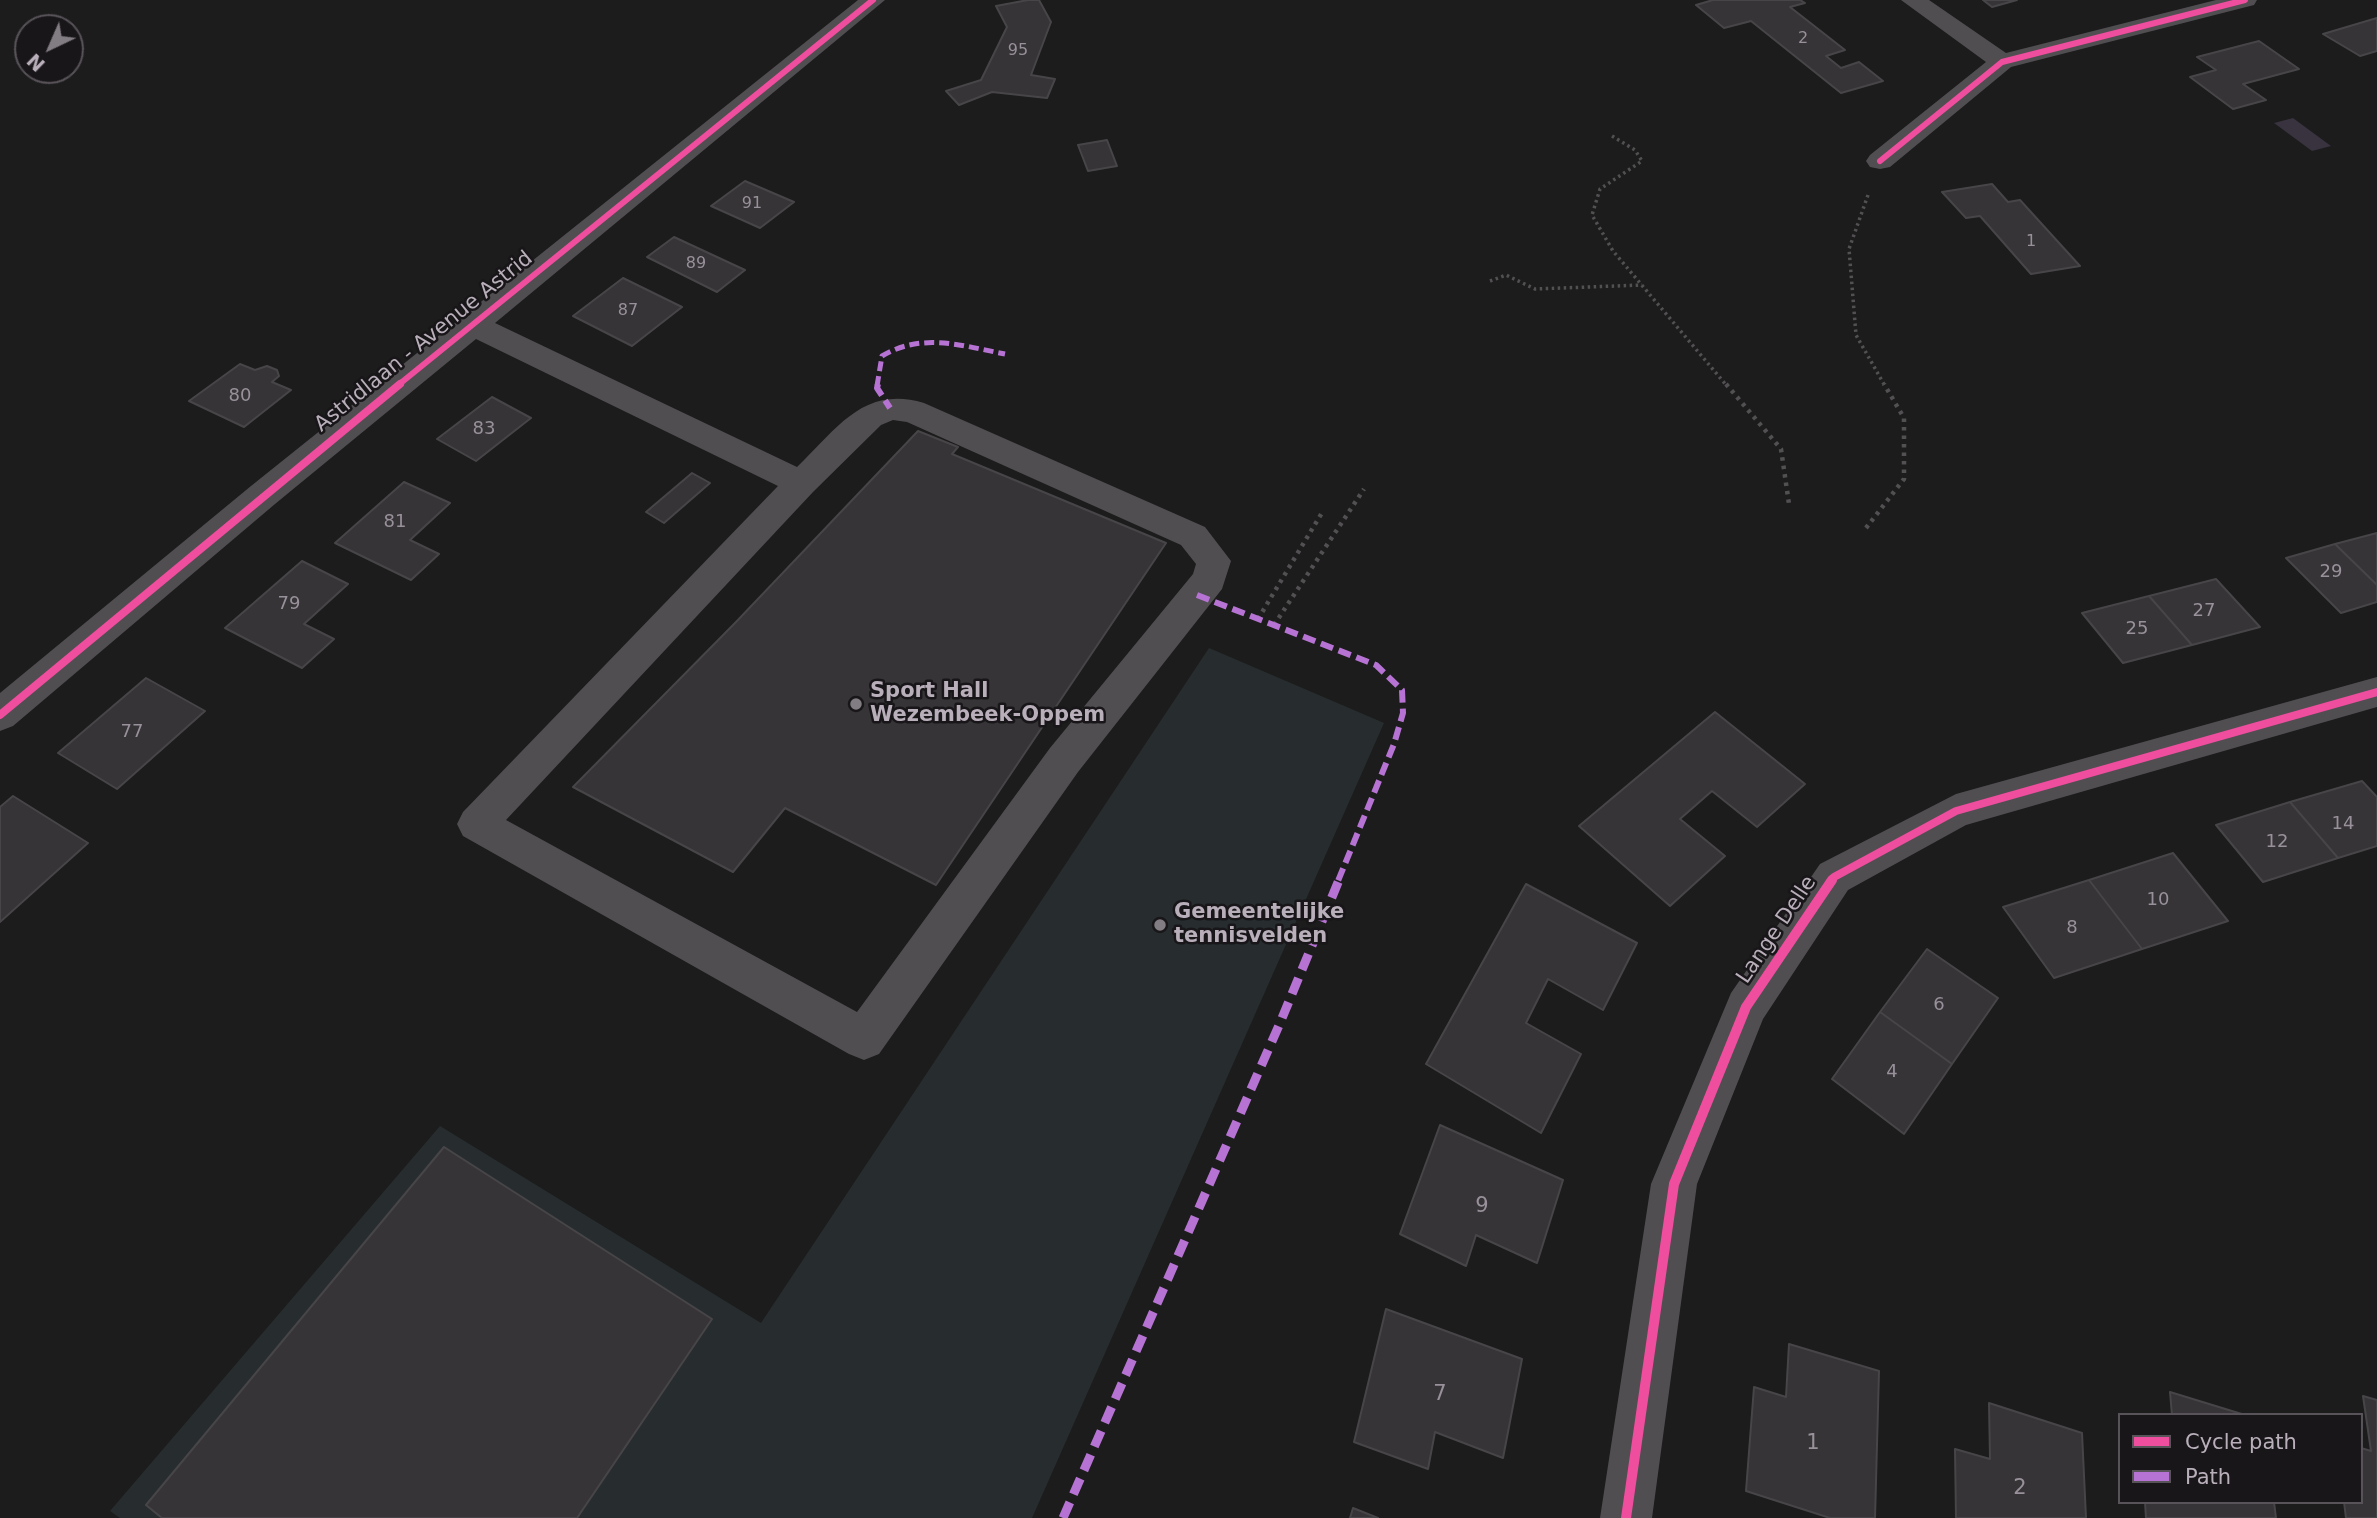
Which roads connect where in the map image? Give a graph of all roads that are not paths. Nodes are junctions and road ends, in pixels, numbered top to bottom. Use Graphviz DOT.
graph roads {
  1 [pos="873,0"];
  2 [pos="1913,0"];
  3 [pos="2245,0"];
  4 [pos="2002,62"];
  5 [pos="1881,161"];
  6 [pos="473,325"];
  7 [pos="801,483"];
  8 [pos="2377,692"];
  9 [pos="0,715"];
  10 [pos="1626,1518"];
  1 -- 6 [label="street, Astridlaan - Avenue Astrid"];
  2 -- 4 [label="street"];
  3 -- 4 [label="street"];
  4 -- 5 [label="street"];
  6 -- 7 [label="street"];
  6 -- 9 [label="street, Astridlaan - Avenue Astrid"];
  7 -- 7 [label="street"];
  8 -- 10 [label="street, Lange Delle"];
}
